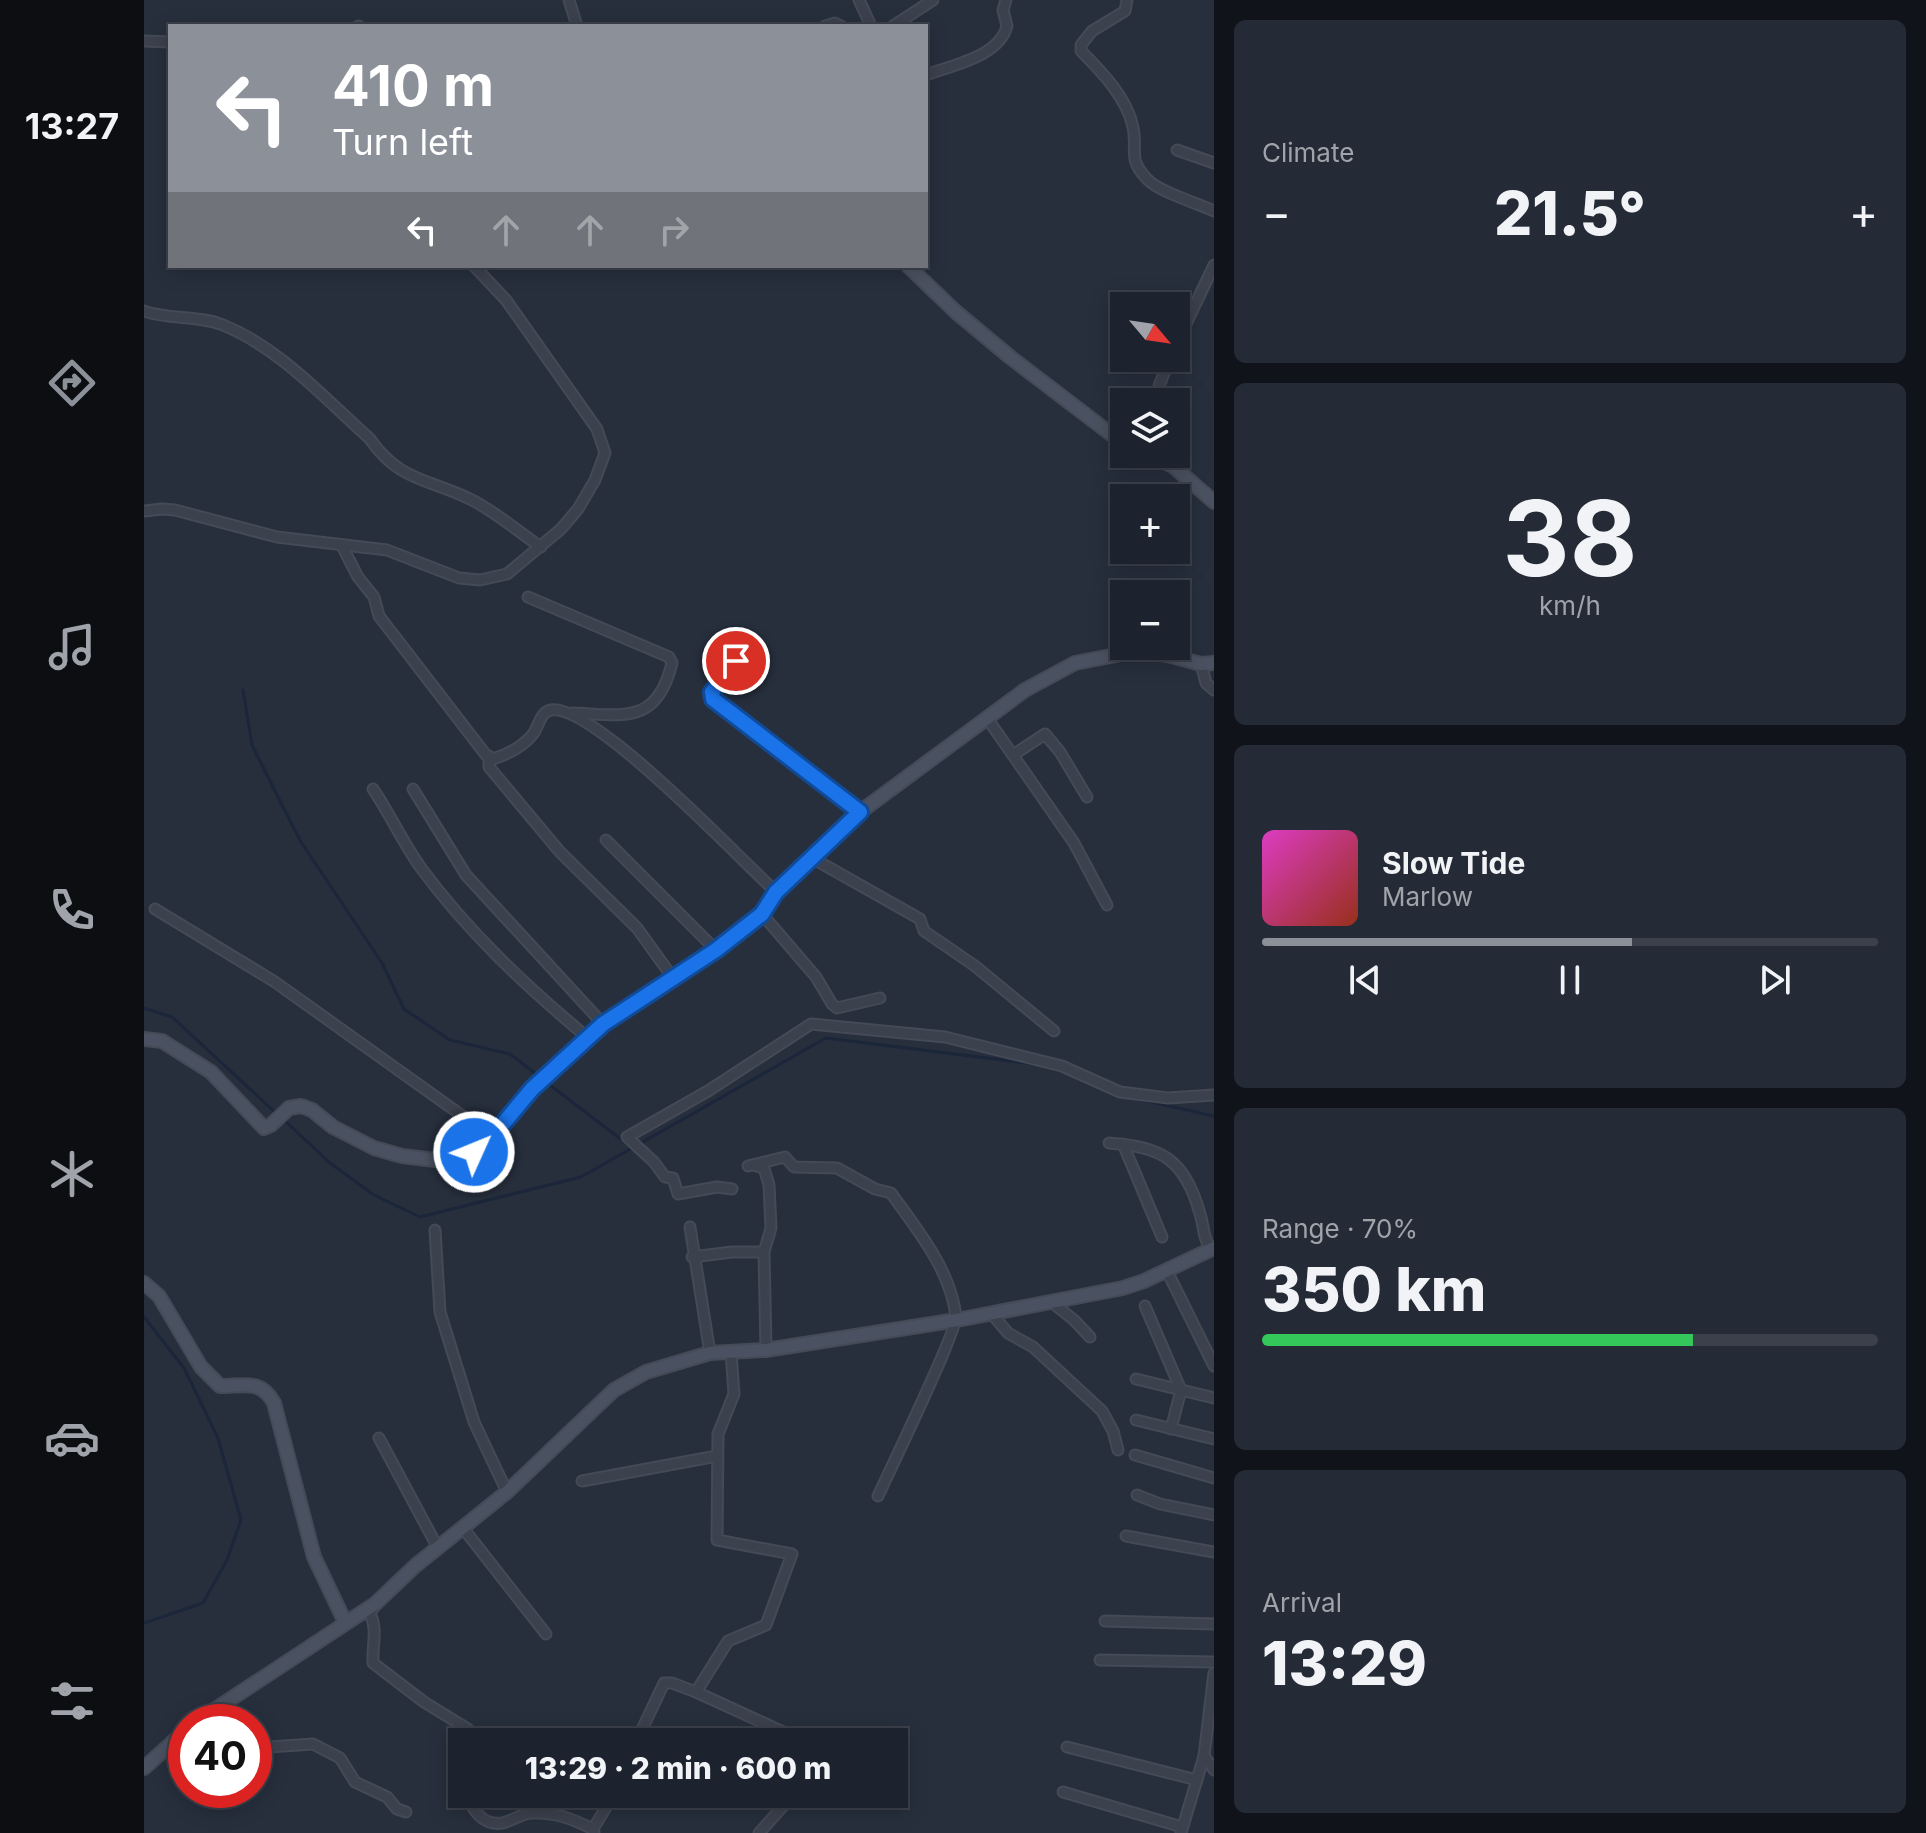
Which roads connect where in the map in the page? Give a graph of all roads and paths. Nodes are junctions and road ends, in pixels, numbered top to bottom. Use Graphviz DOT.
graph roads {
  1 [pos="569,0"];
  2 [pos="859,0"];
  3 [pos="933,0"];
  4 [pos="1006,0"];
  5 [pos="1127,0"];
  6 [pos="576,24"];
  7 [pos="870,24"];
  8 [pos="896,24"];
  9 [pos="144,41"];
  10 [pos="168,42"];
  11 [pos="928,74"];
  12 [pos="1177,150"];
  13 [pos="1214,163"];
  14 [pos="1214,211"];
  15 [pos="1214,265"];
  16 [pos="476,268"];
  17 [pos="910,268"];
  18 [pos="144,311"];
  19 [pos="1190,316"];
  20 [pos="1110,433"];
  21 [pos="1175,468"];
  22 [pos="1214,502"];
  23 [pos="144,511"];
  24 [pos="342,546"];
  25 [pos="541,547"];
  26 [pos="528,597"];
  27 [pos="736,661"];
  28 [pos="1208,664"];
  29 [pos="1214,690"];
  30 [pos="570,713"];
  31 [pos="987,718"];
  32 [pos="1013,755"];
  33 [pos="489,756"];
  34 [pos="373,789"];
  35 [pos="413,789"];
  36 [pos="1087,797"];
  37 [pos="860,812"];
  38 [pos="606,840"];
  39 [pos="812,858"];
  40 [pos="776,892"];
  41 [pos="1107,905"];
  42 [pos="155,909"];
  43 [pos="762,914"];
  44 [pos="716,950"];
  45 [pos="673,978"];
  46 [pos="880,998"];
  47 [pos="603,1024"];
  48 [pos="1054,1031"];
  49 [pos="588,1038"];
  50 [pos="144,1039"];
  51 [pos="1214,1095"];
  52 [pos="492,1137"];
  53 [pos="1109,1143"];
  54 [pos="1123,1144"];
  55 [pos="732,1189"];
  56 [pos="690,1227"];
  57 [pos="435,1230"];
  58 [pos="1162,1237"];
  59 [pos="1213,1249"];
  60 [pos="764,1252"];
  61 [pos="692,1257"];
  62 [pos="1167,1271"];
  63 [pos="147,1290"];
  64 [pos="1050,1301"];
  65 [pos="1145,1306"];
  66 [pos="991,1313"];
  67 [pos="957,1320"];
  68 [pos="1090,1337"];
  69 [pos="766,1350"];
  70 [pos="710,1353"];
  71 [pos="731,1353"];
  72 [pos="1214,1366"];
  73 [pos="1136,1379"];
  74 [pos="1181,1390"];
  75 [pos="1214,1398"];
  76 [pos="1136,1420"];
  77 [pos="1171,1429"];
  78 [pos="379,1438"];
  79 [pos="1214,1439"];
  80 [pos="1118,1450"];
  81 [pos="1135,1455"];
  82 [pos="717,1456"];
  83 [pos="1214,1478"];
  84 [pos="582,1481"];
  85 [pos="507,1492"];
  86 [pos="1137,1495"];
  87 [pos="878,1496"];
  88 [pos="1214,1515"];
  89 [pos="463,1528"];
  90 [pos="1126,1536"];
  91 [pos="438,1548"];
  92 [pos="1214,1552"];
  93 [pos="375,1604"];
  94 [pos="1105,1621"];
  95 [pos="345,1622"];
  96 [pos="1214,1624"];
  97 [pos="546,1634"];
  98 [pos="1100,1660"];
  99 [pos="1214,1662"];
  100 [pos="1214,1673"];
  101 [pos="696,1692"];
  102 [pos="223,1704"];
  103 [pos="466,1728"];
  104 [pos="643,1728"];
  105 [pos="774,1728"];
  106 [pos="168,1746"];
  107 [pos="272,1747"];
  108 [pos="1067,1747"];
  109 [pos="1204,1756"];
  110 [pos="144,1768"];
  111 [pos="1214,1770"];
  112 [pos="1197,1780"];
  113 [pos="1063,1792"];
  114 [pos="472,1808"];
  115 [pos="606,1808"];
  116 [pos="781,1808"];
  117 [pos="406,1812"];
  118 [pos="1182,1830"];
  119 [pos="594,1831"];
  120 [pos="759,1833"];
  1 -- 6 [label="street"];
  2 -- 7 [label="street"];
  3 -- 8 [label="street"];
  4 -- 11 [label="street"];
  5 -- 14 [label="street"];
  9 -- 10 [label="street"];
  12 -- 13 [label="street"];
  15 -- 19 [label="street"];
  16 -- 25 [label="street"];
  17 -- 20 [label="street"];
  18 -- 25 [label="street"];
  21 -- 22 [label="street"];
  23 -- 24 [label="street"];
  24 -- 25 [label="street"];
  24 -- 33 [label="street"];
  26 -- 30 [label="street"];
  27 -- 37 [label="street"];
  28 -- 29 [label="street"];
  28 -- 31 [label="street"];
  30 -- 33 [label="street"];
  30 -- 40 [label="street"];
  31 -- 32 [label="street"];
  31 -- 37 [label="street"];
  32 -- 36 [label="street"];
  32 -- 41 [label="street"];
  33 -- 45 [label="street"];
  34 -- 49 [label="street"];
  35 -- 47 [label="street"];
  37 -- 39 [label="street"];
  38 -- 44 [label="street"];
  39 -- 40 [label="street"];
  39 -- 48 [label="street"];
  40 -- 43 [label="street"];
  42 -- 52 [label="street"];
  43 -- 44 [label="street"];
  43 -- 46 [label="street"];
  44 -- 45 [label="street"];
  45 -- 47 [label="street"];
  47 -- 49 [label="street"];
  49 -- 52 [label="street"];
  50 -- 52 [label="street"];
  51 -- 55 [label="street"];
  53 -- 54 [label="street"];
  54 -- 58 [label="street"];
  54 -- 59 [label="street"];
  56 -- 61 [label="street"];
  57 -- 85 [label="street"];
  59 -- 62 [label="street"];
  60 -- 61 [label="street"];
  60 -- 67 [label="street"];
  60 -- 69 [label="street"];
  61 -- 70 [label="street"];
  62 -- 64 [label="street"];
  62 -- 72 [label="street"];
  63 -- 95 [label="street"];
  64 -- 66 [label="street"];
  64 -- 68 [label="street"];
  65 -- 74 [label="street"];
  66 -- 67 [label="street"];
  66 -- 80 [label="street"];
  67 -- 69 [label="street"];
  67 -- 87 [label="street"];
  69 -- 71 [label="street"];
  70 -- 71 [label="street"];
  70 -- 85 [label="street"];
  71 -- 82 [label="street"];
  73 -- 74 [label="street"];
  74 -- 75 [label="street"];
  74 -- 77 [label="street"];
  76 -- 77 [label="street"];
  77 -- 79 [label="street"];
  78 -- 91 [label="street"];
  81 -- 83 [label="street"];
  82 -- 84 [label="street"];
  82 -- 101 [label="street"];
  85 -- 89 [label="street"];
  86 -- 88 [label="street"];
  89 -- 91 [label="street"];
  89 -- 97 [label="street"];
  90 -- 92 [label="street"];
  91 -- 93 [label="street"];
  93 -- 95 [label="street"];
  93 -- 103 [label="street"];
  94 -- 96 [label="street"];
  95 -- 102 [label="street"];
  98 -- 99 [label="street"];
  100 -- 109 [label="street"];
  101 -- 104 [label="street"];
  101 -- 105 [label="street"];
  106 -- 110 [label="street"];
  107 -- 117 [label="street"];
  108 -- 112 [label="street"];
  109 -- 111 [label="street"];
  109 -- 112 [label="street"];
  112 -- 118 [label="street"];
  113 -- 118 [label="street"];
  114 -- 119 [label="street"];
  115 -- 119 [label="street"];
  116 -- 120 [label="street"];
}
